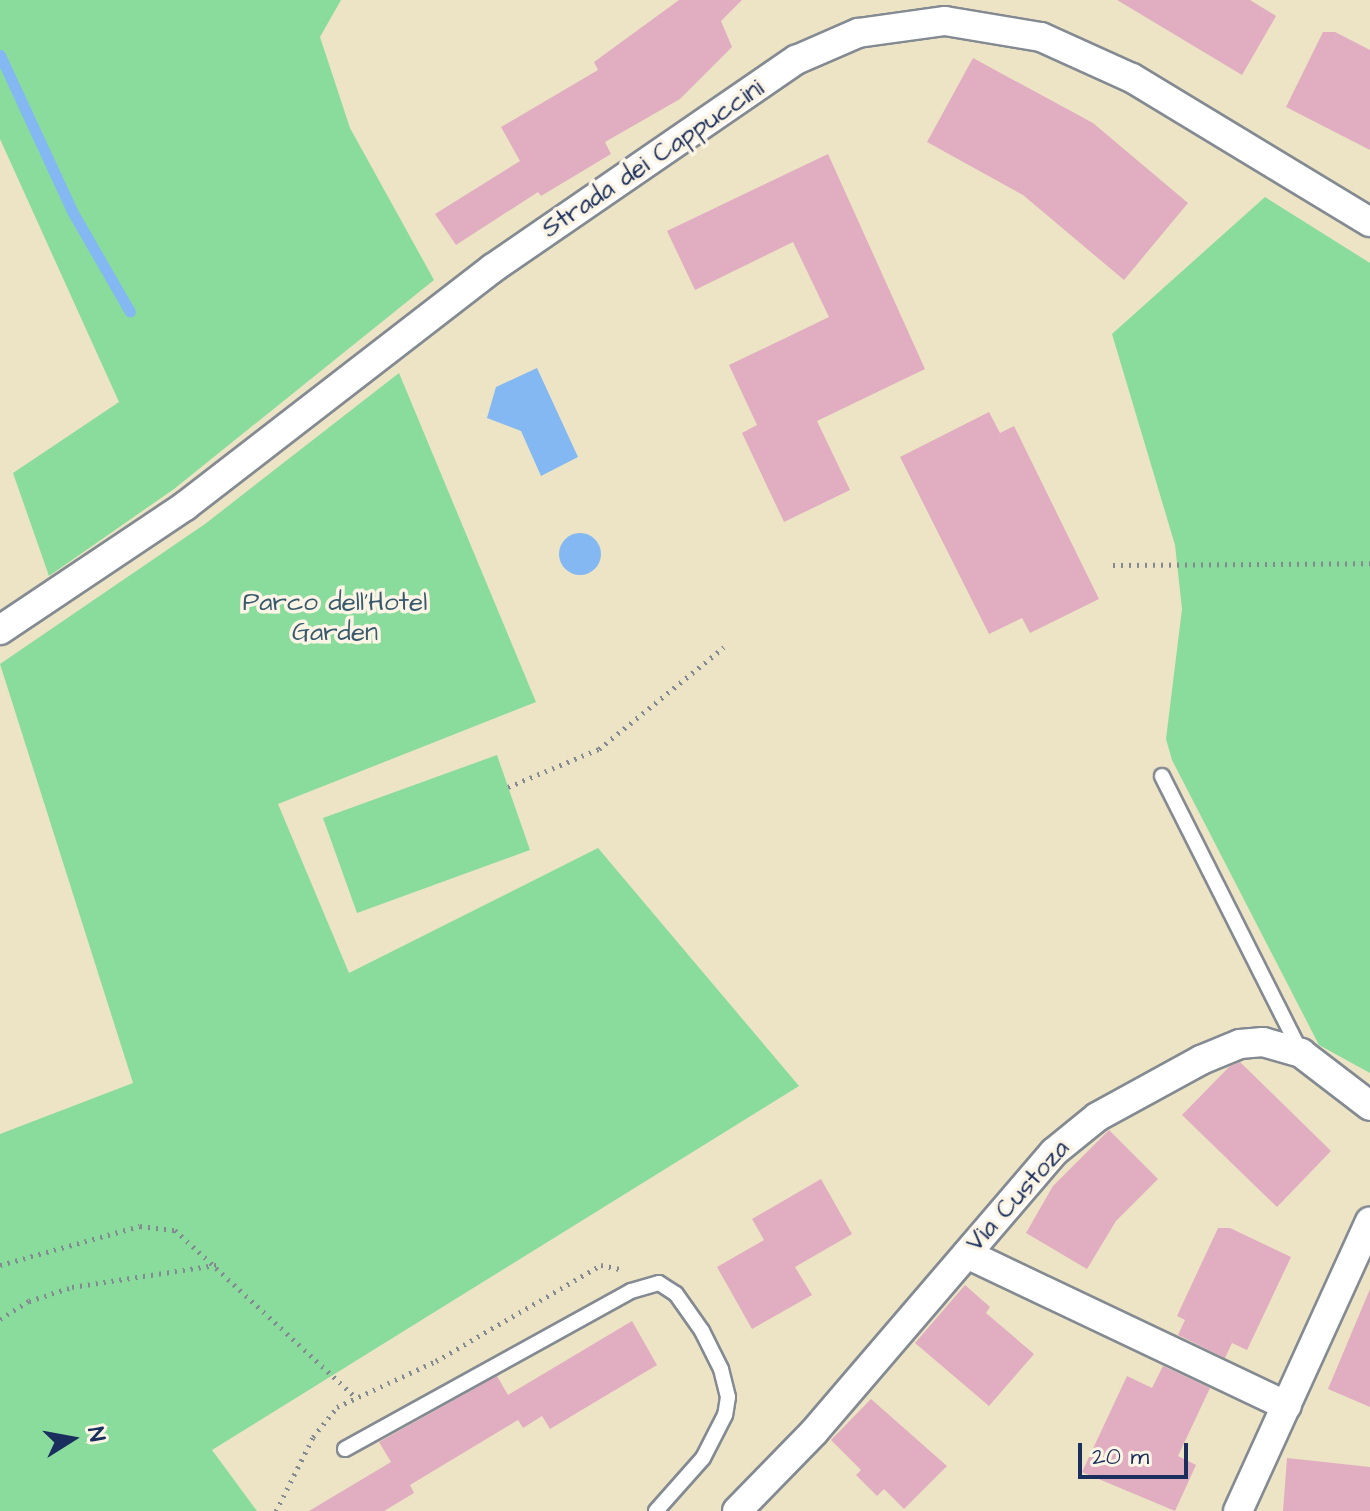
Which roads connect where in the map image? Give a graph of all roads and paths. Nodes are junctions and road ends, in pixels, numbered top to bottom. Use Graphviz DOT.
graph roads {
  1 [pos="1370,222"];
  2 [pos="1370,563"];
  3 [pos="1113,565"];
  4 [pos="0,630"];
  5 [pos="724,647"];
  6 [pos="1162,776"];
  7 [pos="508,787"];
  8 [pos="1301,1053"];
  9 [pos="1370,1106"];
  10 [pos="1370,1222"];
  11 [pos="967,1254"];
  12 [pos="0,1265"];
  13 [pos="217,1265"];
  14 [pos="0,1319"];
  15 [pos="354,1396"];
  16 [pos="1287,1406"];
  17 [pos="345,1449"];
  18 [pos="656,1511"];
  19 [pos="737,1511"];
  20 [pos="1238,1511"];
  1 -- 4 [label="street, Strada dei Cappuccini"];
  2 -- 3 [label="path"];
  5 -- 7 [label="path"];
  6 -- 8 [label="lane"];
  8 -- 9 [label="street, Via Custoza"];
  8 -- 11 [label="street, Via Custoza"];
  10 -- 16 [label="street"];
  11 -- 16 [label="street"];
  11 -- 19 [label="street, Via Custoza"];
  12 -- 13 [label="path"];
  13 -- 14 [label="path"];
  13 -- 15 [label="path"];
  16 -- 20 [label="street"];
  17 -- 18 [label="lane"];
}
